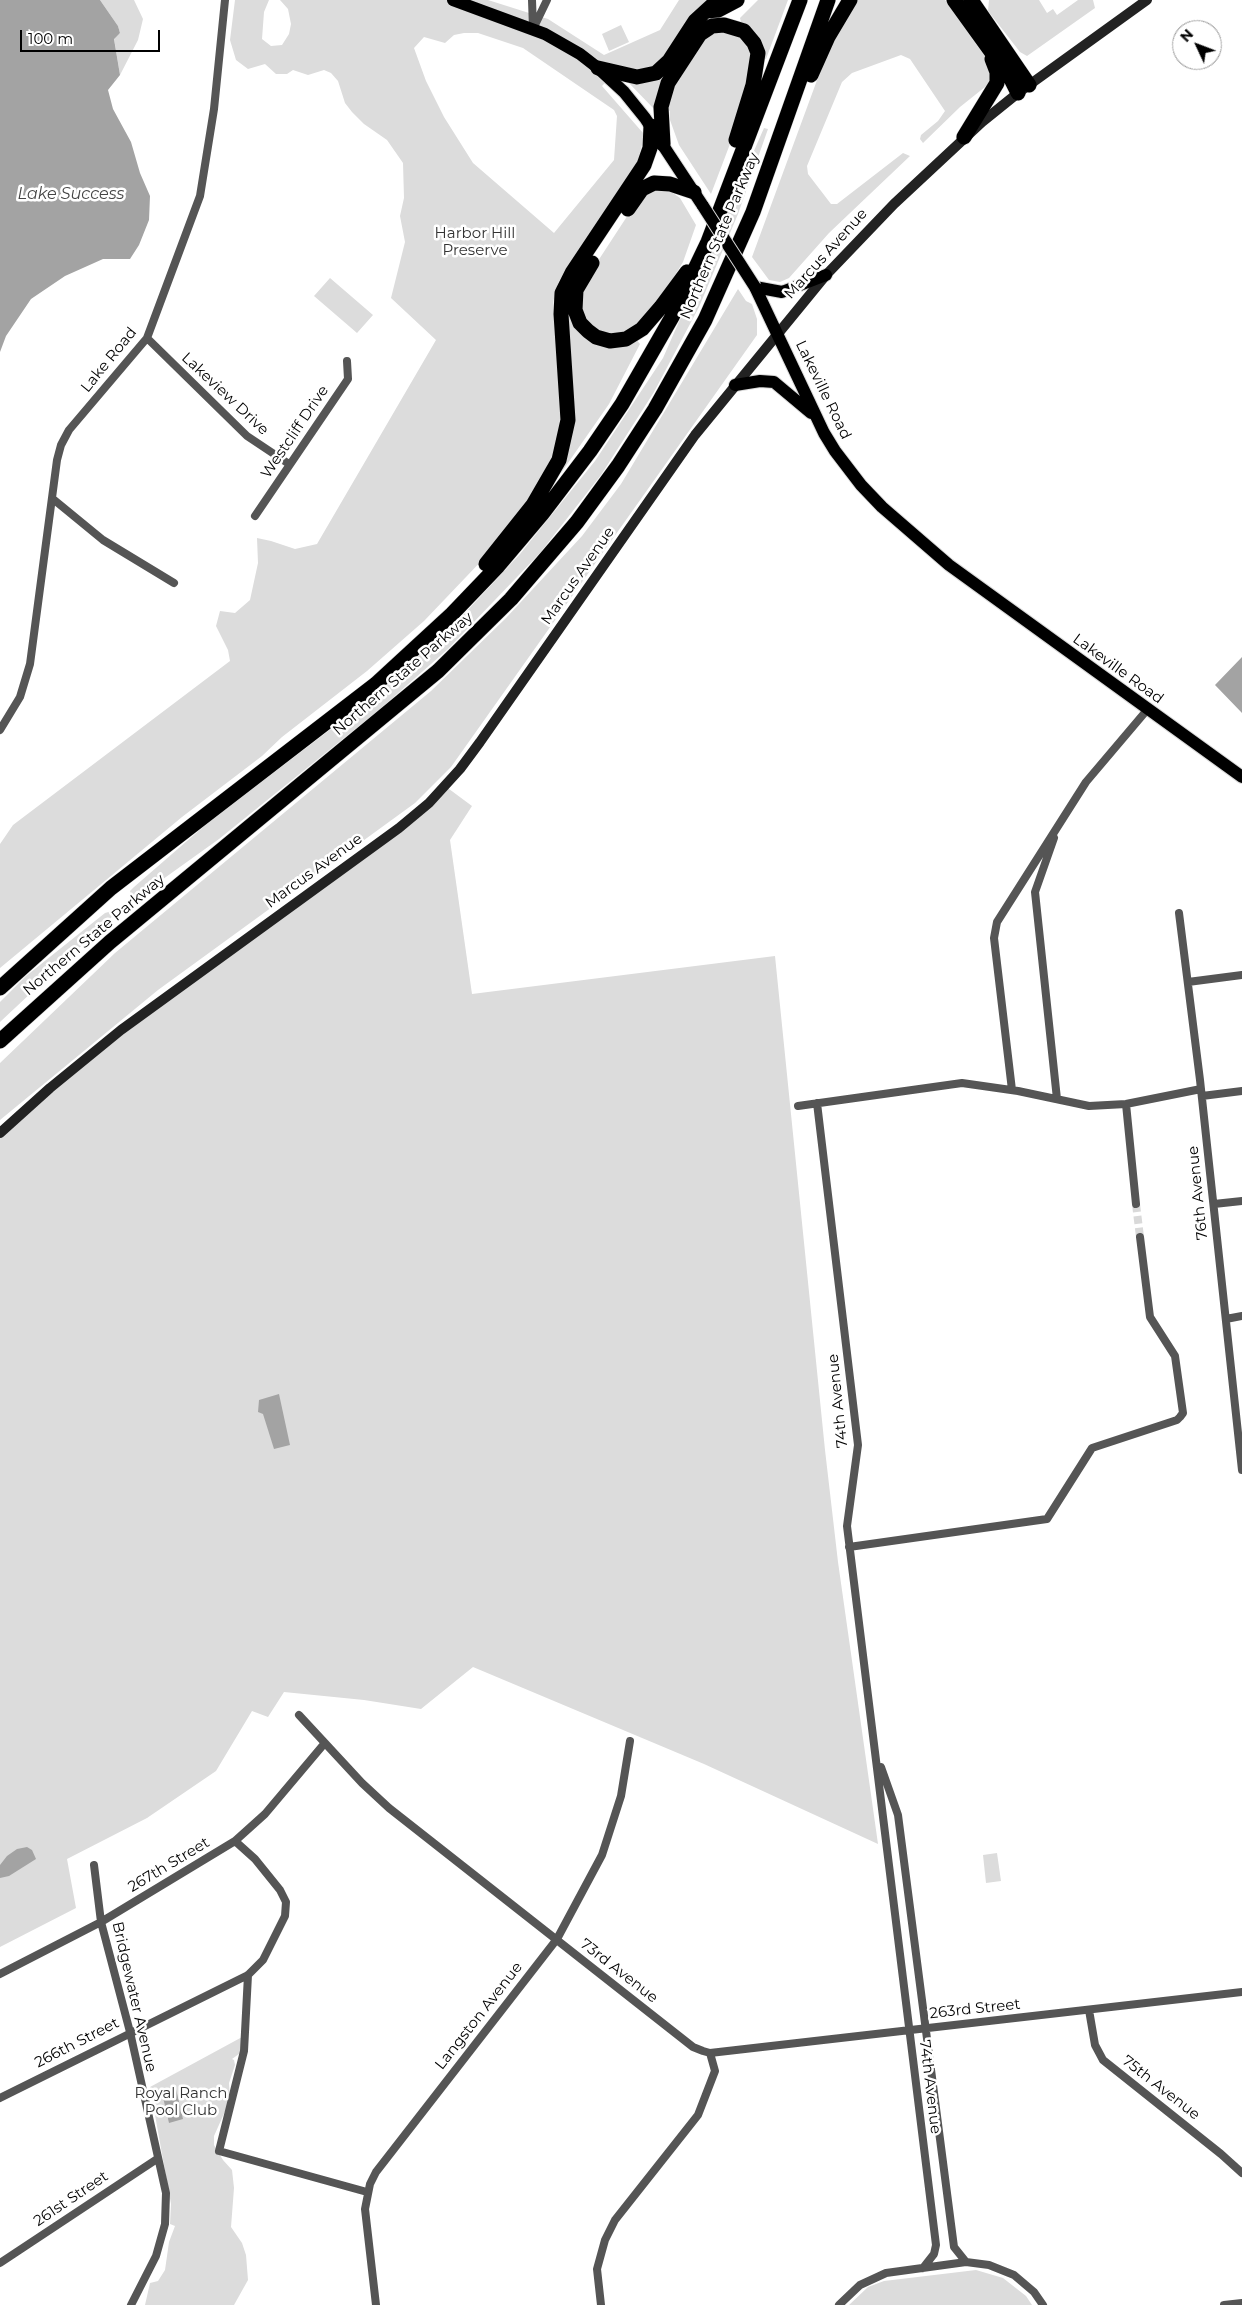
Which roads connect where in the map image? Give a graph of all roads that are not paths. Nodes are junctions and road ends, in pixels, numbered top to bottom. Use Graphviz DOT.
graph roads {
  1 [pos="225,0"];
  2 [pos="453,0"];
  3 [pos="532,0"];
  4 [pos="548,0"];
  5 [pos="718,0"];
  6 [pos="738,0"];
  7 [pos="800,0"];
  8 [pos="828,0"];
  9 [pos="850,0"];
  10 [pos="954,0"];
  11 [pos="971,0"];
  12 [pos="1147,0"];
  13 [pos="705,11"];
  14 [pos="533,29"];
  15 [pos="740,29"];
  16 [pos="983,42"];
  17 [pos="598,68"];
  18 [pos="1024,89"];
  19 [pos="651,126"];
  20 [pos="782,130"];
  21 [pos="964,137"];
  22 [pos="663,144"];
  23 [pos="694,192"];
  24 [pos="721,209"];
  25 [pos="708,242"];
  26 [pos="826,275"];
  27 [pos="755,287"];
  28 [pos="777,333"];
  29 [pos="147,338"];
  30 [pos="347,361"];
  31 [pos="735,385"];
  32 [pos="817,418"];
  33 [pos="290,464"];
  34 [pos="53,499"];
  35 [pos="255,516"];
  36 [pos="174,583"];
  37 [pos="427,638"];
  38 [pos="1147,710"];
  39 [pos="0,730"];
  40 [pos="1242,777"];
  41 [pos="1060,822"];
  42 [pos="1178,913"];
  43 [pos="1242,976"];
  44 [pos="1188,982"];
  45 [pos="0,988"];
  46 [pos="34,1009"];
  47 [pos="0,1041"];
  48 [pos="0,1050"];
  49 [pos="1012,1090"];
  50 [pos="1242,1091"];
  51 [pos="1202,1093"];
  52 [pos="1057,1099"];
  53 [pos="817,1103"];
  54 [pos="1126,1104"];
  55 [pos="798,1106"];
  56 [pos="0,1133"];
  57 [pos="1242,1201"];
  58 [pos="1136,1204"];
  59 [pos="1214,1204"];
  60 [pos="1140,1237"];
  61 [pos="1242,1316"];
  62 [pos="1226,1319"];
  63 [pos="1240,1425"];
  64 [pos="1242,1470"];
  65 [pos="850,1547"];
  66 [pos="299,1715"];
  67 [pos="630,1741"];
  68 [pos="324,1744"];
  69 [pos="876,1756"];
  70 [pos="235,1841"];
  71 [pos="94,1865"];
  72 [pos="102,1922"];
  73 [pos="557,1939"];
  74 [pos="0,1974"];
  75 [pos="248,1975"];
  76 [pos="1242,1992"];
  77 [pos="1089,2010"];
  78 [pos="926,2028"];
  79 [pos="909,2030"];
  80 [pos="130,2032"];
  81 [pos="710,2052"];
  82 [pos="0,2098"];
  83 [pos="157,2159"];
  84 [pos="1242,2172"];
  85 [pos="367,2192"];
  86 [pos="966,2262"];
  87 [pos="0,2263"];
  88 [pos="923,2268"];
  89 [pos="1242,2303"];
  90 [pos="131,2305"];
  91 [pos="376,2305"];
  92 [pos="601,2305"];
  93 [pos="840,2305"];
  94 [pos="1043,2305"];
  95 [pos="1224,2305"];
  1 -- 29 [label="street, Lake Road"];
  2 -- 14 [label="main road, Lakeville Road"];
  3 -- 14 [label="street"];
  4 -- 14 [label="street"];
  5 -- 13 [label="highway"];
  6 -- 13 [label="highway"];
  6 -- 15 [label="highway"];
  7 -- 24 [label="highway, Northern State Parkway"];
  8 -- 20 [label="highway, Northern State Parkway"];
  9 -- 20 [label="highway"];
  10 -- 16 [label="highway"];
  11 -- 18 [label="highway"];
  12 -- 18 [label="main road, Marcus Avenue"];
  13 -- 17 [label="highway"];
  14 -- 17 [label="main road, Lakeville Road"];
  15 -- 22 [label="highway"];
  15 -- 24 [label="highway"];
  16 -- 18 [label="highway"];
  16 -- 21 [label="highway"];
  17 -- 19 [label="main road, Lakeville Road"];
  18 -- 21 [label="main road, Marcus Avenue"];
  19 -- 22 [label="main road, Lakeville Road"];
  19 -- 37 [label="highway"];
  20 -- 46 [label="highway, Northern State Parkway"];
  21 -- 26 [label="main road, Marcus Avenue"];
  22 -- 23 [label="main road, Lakeville Road"];
  23 -- 25 [label="highway"];
  23 -- 27 [label="main road, Lakeville Road, bridge"];
  24 -- 25 [label="highway, Northern State Parkway"];
  25 -- 37 [label="highway, Northern State Parkway"];
  26 -- 27 [label="main road"];
  26 -- 28 [label="main road, Marcus Avenue"];
  27 -- 28 [label="main road, Lakeville Road"];
  28 -- 31 [label="main road, Marcus Avenue"];
  28 -- 32 [label="main road, Lakeville Road"];
  29 -- 33 [label="street, Lakeview Drive"];
  29 -- 34 [label="street, Lake Road"];
  30 -- 33 [label="street, Westcliff Drive"];
  31 -- 32 [label="main road"];
  31 -- 56 [label="main road, Marcus Avenue"];
  32 -- 38 [label="main road, Lakeville Road"];
  33 -- 35 [label="street, Westcliff Drive"];
  34 -- 36 [label="street"];
  34 -- 39 [label="street, Lake Road"];
  37 -- 45 [label="highway, Northern State Parkway"];
  38 -- 40 [label="main road, Lakeville Road"];
  38 -- 41 [label="street"];
  41 -- 49 [label="street"];
  41 -- 52 [label="street"];
  42 -- 44 [label="street, 76th Avenue"];
  43 -- 44 [label="street"];
  44 -- 51 [label="street, 76th Avenue"];
  46 -- 47 [label="highway, Northern State Parkway"];
  46 -- 48 [label="highway"];
  49 -- 52 [label="street"];
  49 -- 53 [label="street"];
  50 -- 51 [label="street"];
  51 -- 54 [label="street"];
  51 -- 59 [label="street, 76th Avenue"];
  52 -- 54 [label="street"];
  53 -- 55 [label="street"];
  53 -- 65 [label="street, 74th Avenue"];
  54 -- 58 [label="street"];
  57 -- 59 [label="street"];
  59 -- 62 [label="street, 76th Avenue"];
  60 -- 65 [label="street"];
  61 -- 62 [label="street"];
  62 -- 63 [label="street, 76th Avenue"];
  63 -- 64 [label="street, 76th Avenue"];
  65 -- 69 [label="street, 74th Avenue"];
  66 -- 68 [label="street, 73rd Avenue"];
  67 -- 73 [label="street, Langston Avenue"];
  68 -- 70 [label="street, 267th Street"];
  68 -- 73 [label="street, 73rd Avenue"];
  69 -- 78 [label="street, 74th Avenue"];
  69 -- 79 [label="street, 74th Avenue"];
  70 -- 72 [label="street, 267th Street"];
  70 -- 75 [label="street"];
  71 -- 72 [label="street, Bridgewater Avenue"];
  72 -- 74 [label="street, 267th Street"];
  72 -- 80 [label="street, Bridgewater Avenue"];
  73 -- 81 [label="street, 73rd Avenue"];
  73 -- 85 [label="street, Langston Avenue"];
  75 -- 80 [label="street, 266th Street"];
  75 -- 85 [label="street"];
  76 -- 77 [label="street, 263rd Street"];
  77 -- 78 [label="street, 263rd Street"];
  77 -- 84 [label="street, 75th Avenue"];
  78 -- 79 [label="street, 263rd Street"];
  78 -- 86 [label="street, 74th Avenue"];
  79 -- 81 [label="street, 263rd Street"];
  79 -- 88 [label="street, 74th Avenue"];
  80 -- 82 [label="street, 266th Street"];
  80 -- 83 [label="street, Bridgewater Avenue"];
  81 -- 92 [label="street"];
  83 -- 87 [label="street, 261st Street"];
  83 -- 90 [label="street, Bridgewater Avenue"];
  85 -- 91 [label="street, Langston Avenue"];
  86 -- 88 [label="street"];
  86 -- 94 [label="street"];
  88 -- 93 [label="street"];
  89 -- 95 [label="street"];
}
